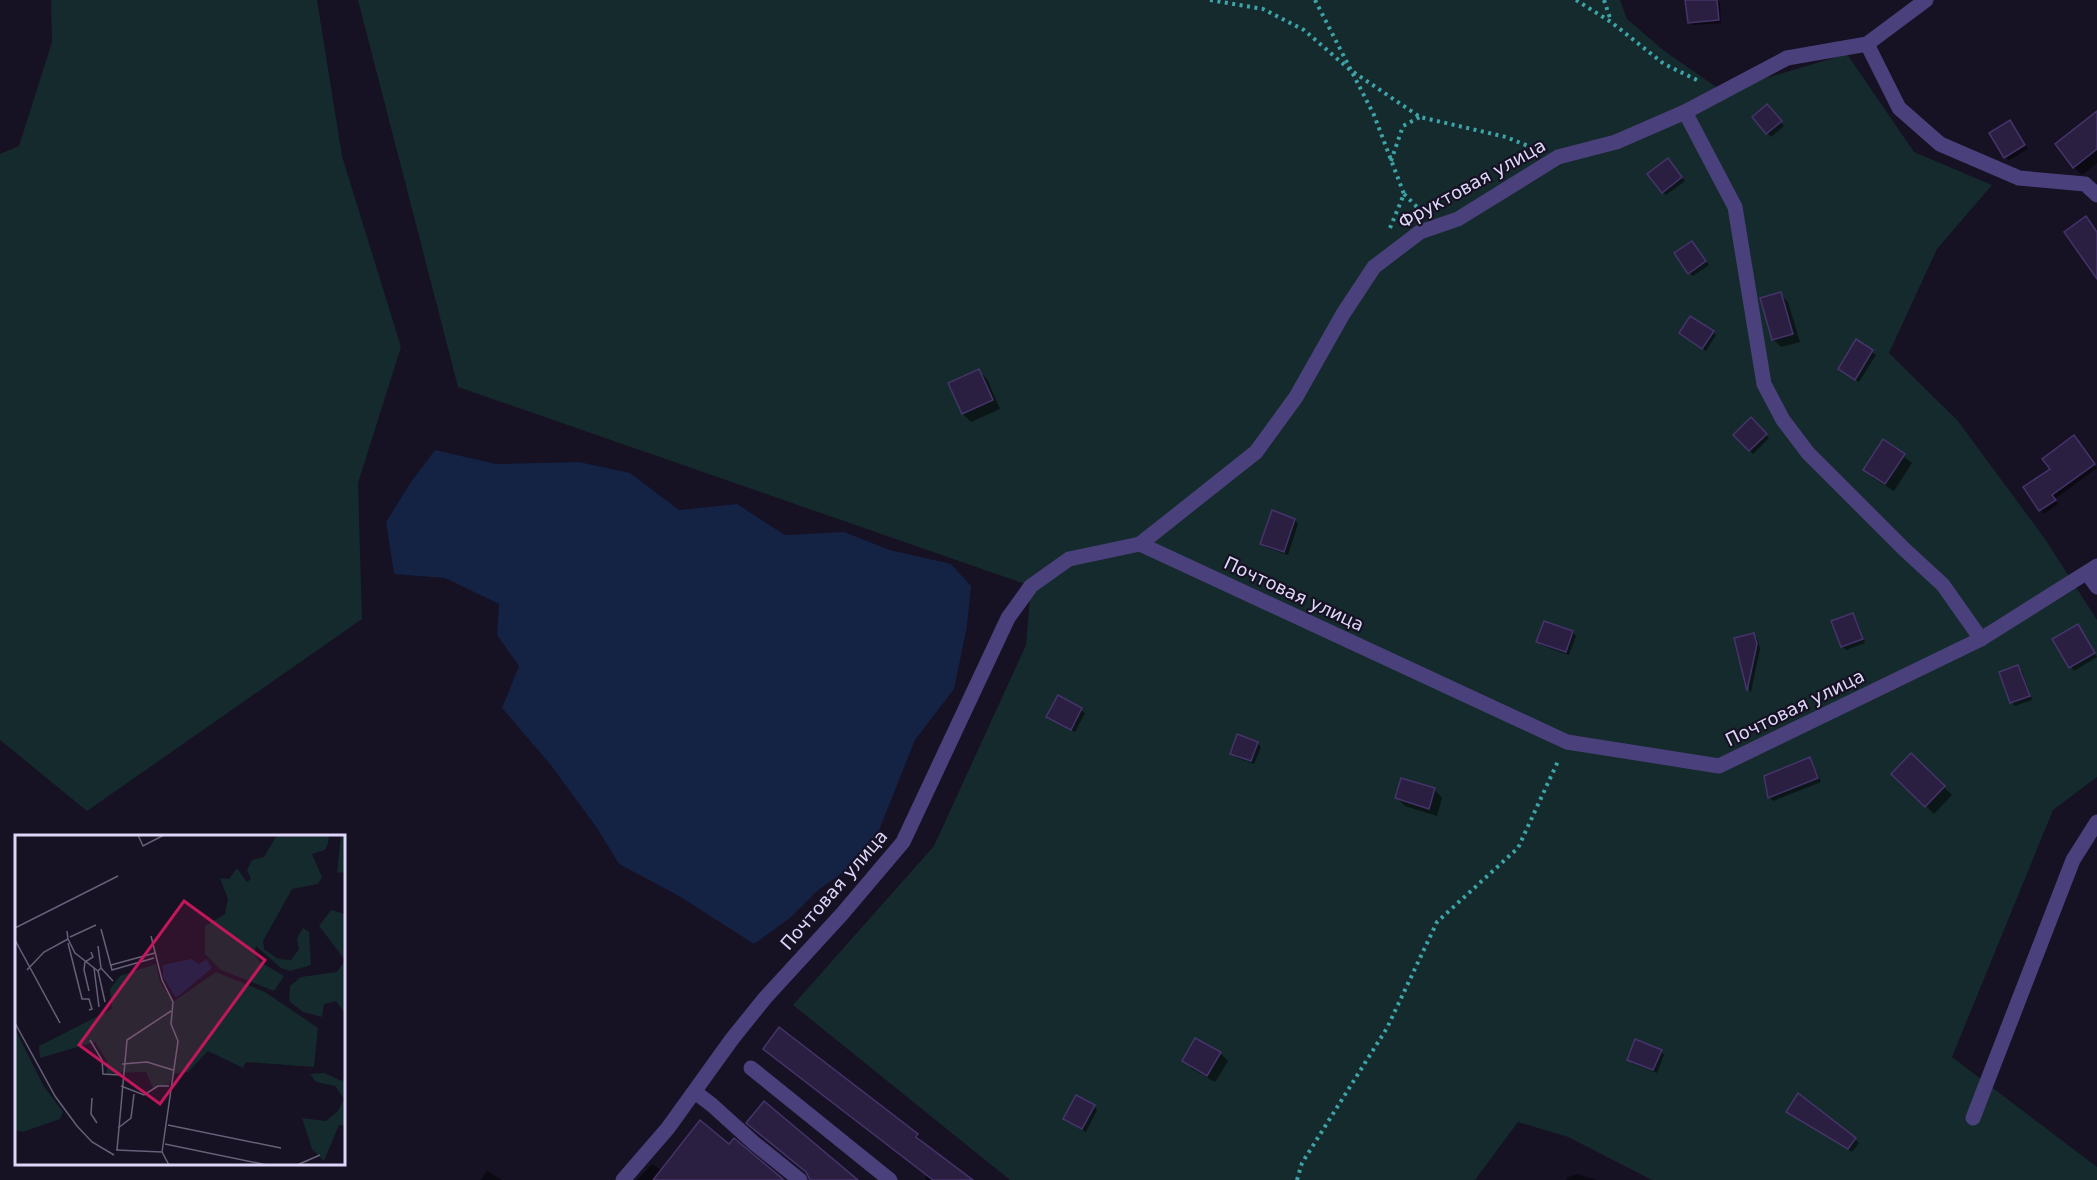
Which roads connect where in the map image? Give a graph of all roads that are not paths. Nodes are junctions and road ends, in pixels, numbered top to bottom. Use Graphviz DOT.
graph roads {
  1 [pos="1926,0"];
  2 [pos="1867,44"];
  3 [pos="1685,112"];
  4 [pos="2097,195"];
  5 [pos="1140,544"];
  6 [pos="2092,569"];
  7 [pos="2097,588"];
  8 [pos="1981,639"];
  9 [pos="2097,822"];
  10 [pos="751,1068"];
  11 [pos="695,1092"];
  12 [pos="1973,1118"];
  13 [pos="623,1180"];
  14 [pos="800,1180"];
  15 [pos="890,1180"];
  1 -- 2 [label="street, Фруктовая улица"];
  2 -- 3 [label="street, Фруктовая улица"];
  2 -- 4 [label="street"];
  3 -- 5 [label="street, Фруктовая улица"];
  3 -- 8 [label="street"];
  5 -- 8 [label="street, Почтовая улица"];
  5 -- 11 [label="street, Почтовая улица"];
  6 -- 7 [label="street"];
  6 -- 8 [label="street, Почтовая улица"];
  9 -- 12 [label="street"];
  10 -- 15 [label="street"];
  11 -- 13 [label="street, Почтовая улица"];
  11 -- 14 [label="street"];
}
